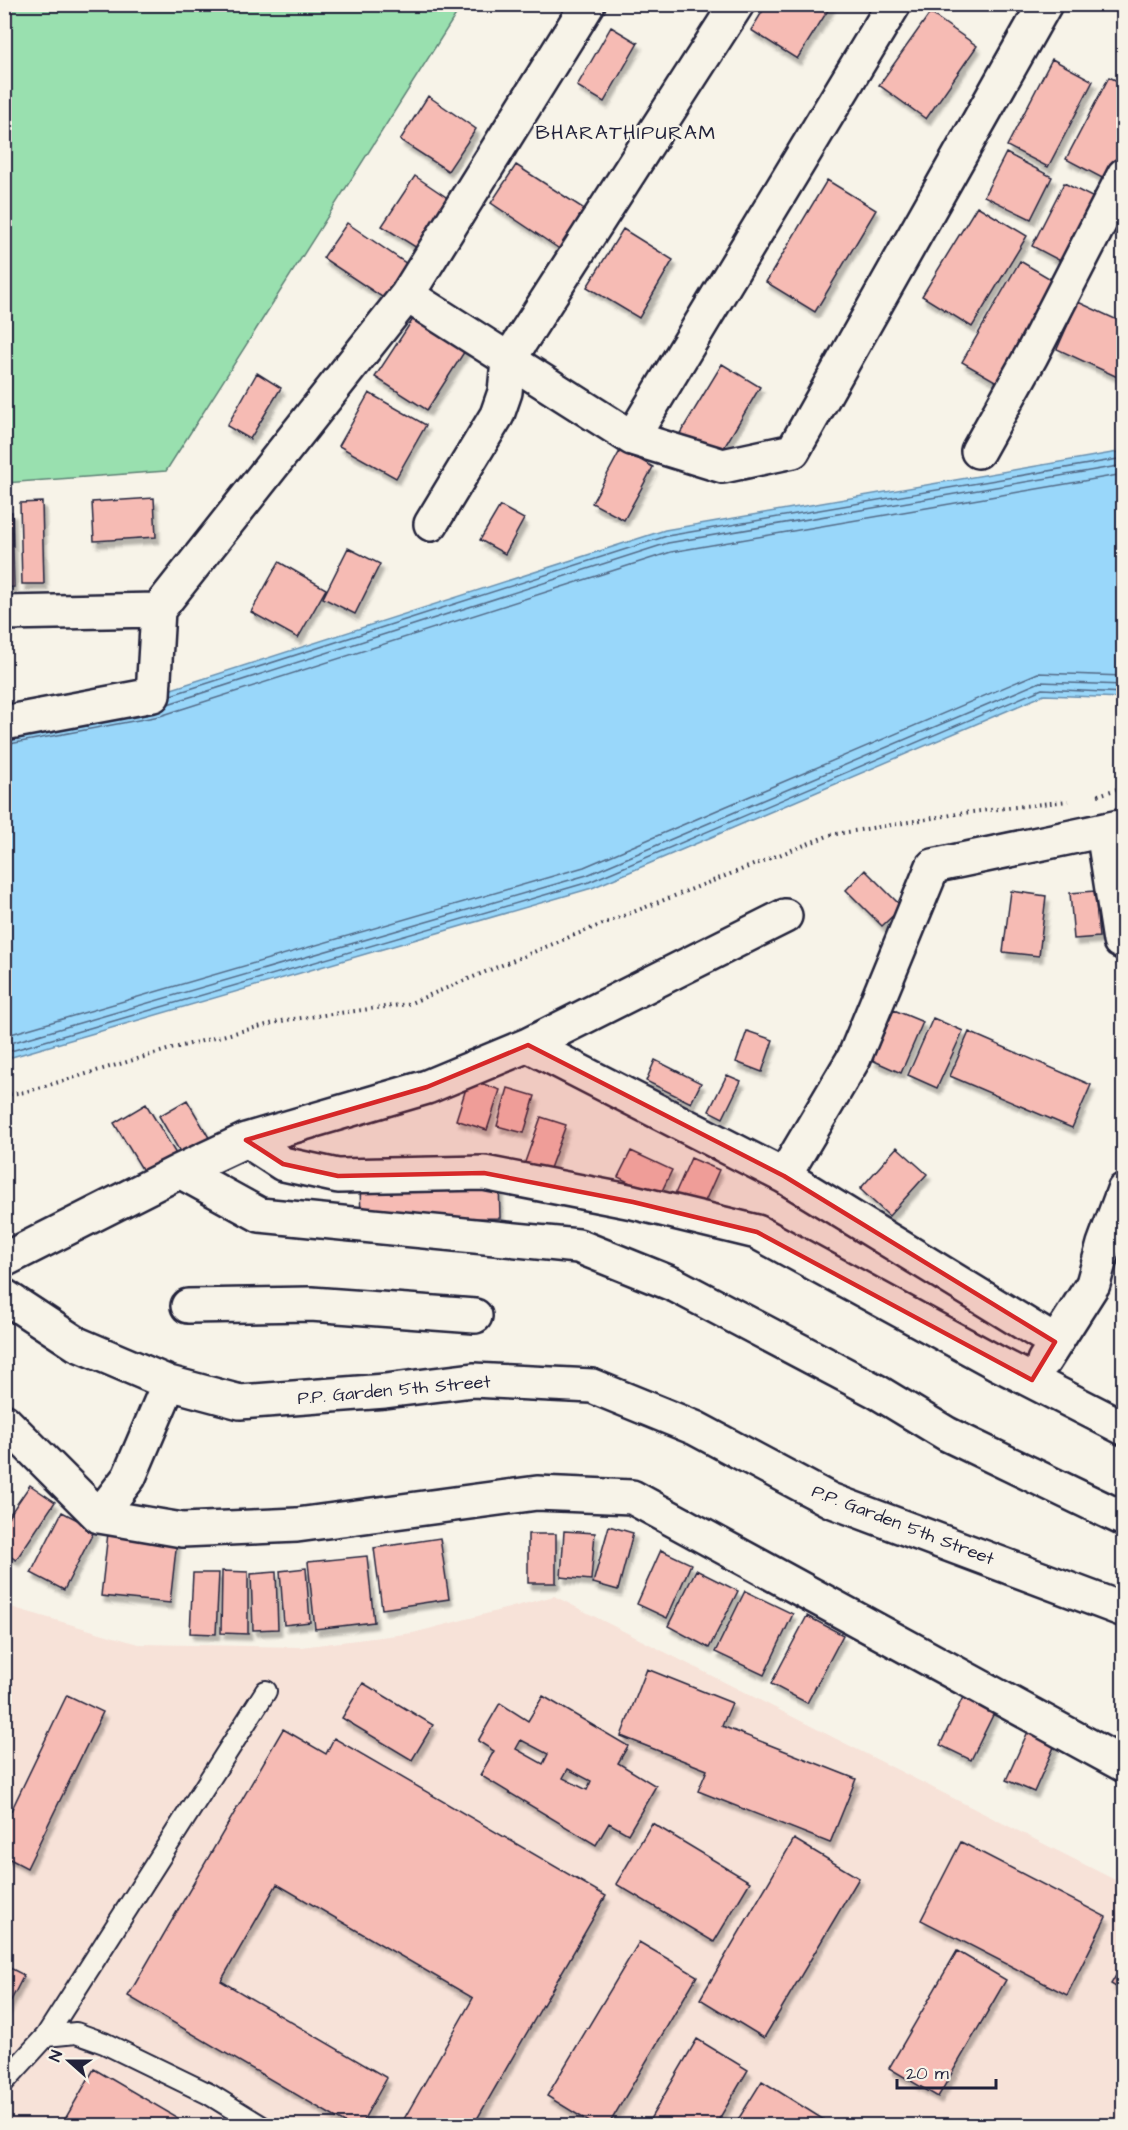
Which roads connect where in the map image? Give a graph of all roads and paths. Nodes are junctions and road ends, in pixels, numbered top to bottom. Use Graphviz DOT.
graph roads {
  1 [pos="588,4"];
  2 [pos="737,4"];
  3 [pos="894,4"];
  4 [pos="1045,4"];
  5 [pos="1124,175"];
  6 [pos="407,295"];
  7 [pos="508,361"];
  8 [pos="632,438"];
  9 [pos="978,451"];
  10 [pos="431,524"];
  11 [pos="158,610"];
  12 [pos="4,613"];
  13 [pos="4,723"];
  14 [pos="1124,787"];
  15 [pos="1092,796"];
  16 [pos="1070,801"];
  17 [pos="1113,828"];
  18 [pos="785,915"];
  19 [pos="1124,943"];
  20 [pos="528,1045"];
  21 [pos="4,1095"];
  22 [pos="246,1140"];
  23 [pos="180,1171"];
  24 [pos="784,1176"];
  25 [pos="1124,1190"];
  26 [pos="1114,1248"];
  27 [pos="4,1260"];
  28 [pos="4,1296"];
  29 [pos="188,1306"];
  30 [pos="475,1316"];
  31 [pos="1055,1342"];
  32 [pos="1032,1380"];
  33 [pos="169,1383"];
  34 [pos="4,1420"];
  35 [pos="1124,1428"];
  36 [pos="99,1515"];
  37 [pos="1124,1519"];
  38 [pos="1124,1610"];
  39 [pos="266,1691"];
  40 [pos="1124,1766"];
  41 [pos="45,2036"];
  42 [pos="4,2082"];
  43 [pos="261,2126"];
  1 -- 6 [label="street"];
  2 -- 7 [label="street"];
  3 -- 8 [label="street"];
  4 -- 8 [label="street"];
  5 -- 9 [label="street"];
  6 -- 7 [label="street"];
  6 -- 11 [label="street"];
  7 -- 8 [label="street"];
  7 -- 10 [label="street"];
  11 -- 12 [label="street"];
  11 -- 13 [label="street"];
  14 -- 15 [label="path"];
  16 -- 21 [label="path"];
  17 -- 19 [label="street"];
  17 -- 24 [label="street"];
  18 -- 20 [label="street"];
  20 -- 22 [label="street"];
  20 -- 24 [label="street"];
  22 -- 23 [label="street"];
  22 -- 32 [label="street"];
  23 -- 27 [label="street"];
  23 -- 37 [label="street"];
  24 -- 31 [label="street"];
  25 -- 26 [label="street"];
  26 -- 31 [label="street"];
  28 -- 33 [label="street, P.P. Garden 5th Street"];
  29 -- 30 [label="street"];
  31 -- 32 [label="street"];
  32 -- 35 [label="street"];
  33 -- 36 [label="street"];
  33 -- 38 [label="street, P.P. Garden 5th Street"];
  34 -- 36 [label="street"];
  36 -- 40 [label="street"];
  39 -- 41 [label="lane"];
  41 -- 42 [label="lane"];
  41 -- 43 [label="lane"];
}
